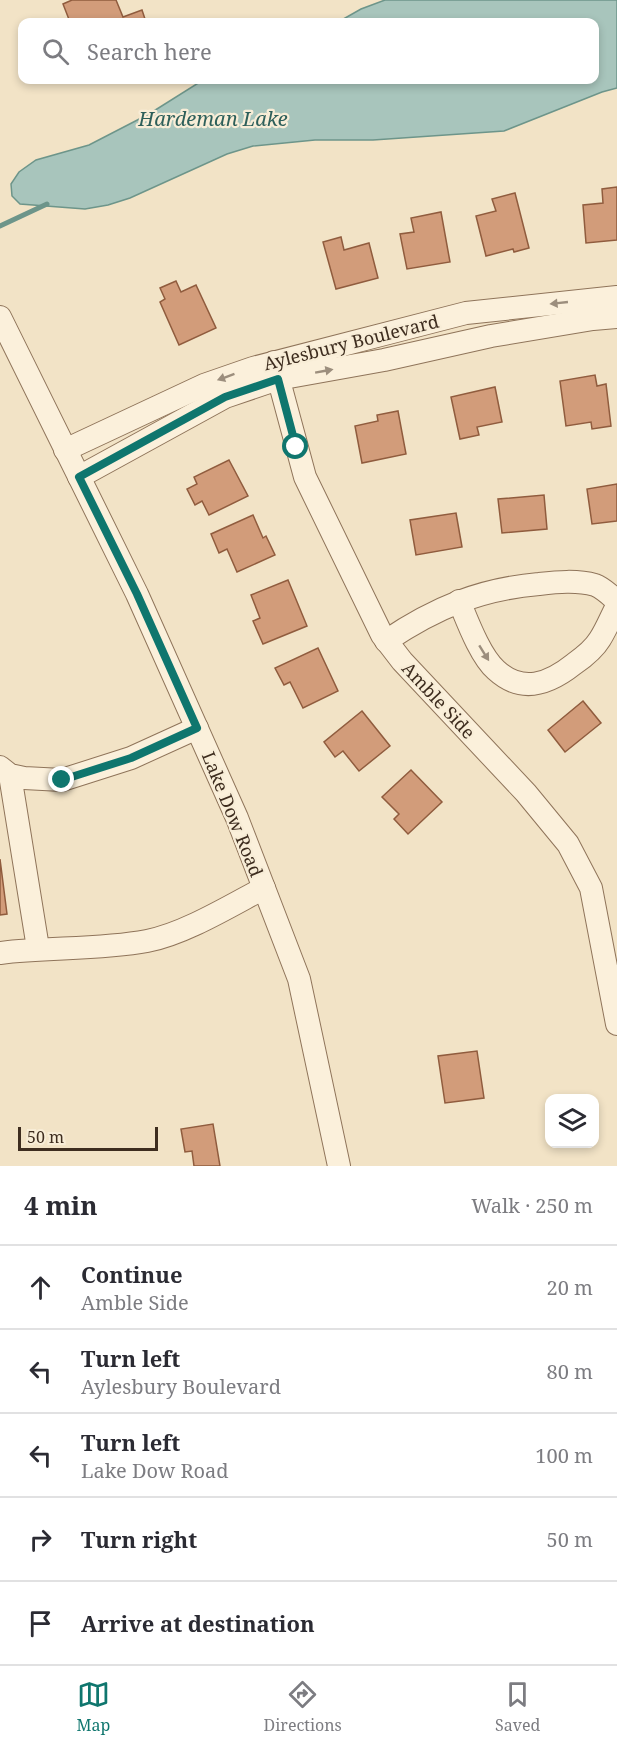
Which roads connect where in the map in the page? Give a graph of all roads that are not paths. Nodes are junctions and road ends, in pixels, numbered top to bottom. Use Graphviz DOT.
graph roads {
  1 [pos="617,297"];
  2 [pos="0,317"];
  3 [pos="617,317"];
  4 [pos="276,371"];
  5 [pos="65,450"];
  6 [pos="79,477"];
  7 [pos="459,601"];
  8 [pos="617,601"];
  9 [pos="617,606"];
  10 [pos="386,641"];
  11 [pos="197,728"];
  12 [pos="5,771"];
  13 [pos="264,888"];
  14 [pos="38,948"];
  15 [pos="0,953"];
  16 [pos="617,1024"];
  17 [pos="339,1166"];
  1 -- 4 [label="street, Aylesbury Boulevard, one-way"];
  2 -- 5 [label="street, Lake Dow Road"];
  4 -- 3 [label="street, Aylesbury Boulevard, one-way"];
  4 -- 5 [label="street, Aylesbury Boulevard, one-way"];
  4 -- 6 [label="street, Aylesbury Boulevard"];
  4 -- 10 [label="street, Amble Side"];
  5 -- 6 [label="street, Lake Dow Road"];
  6 -- 11 [label="street, Lake Dow Road"];
  7 -- 8 [label="street"];
  7 -- 9 [label="street, one-way"];
  7 -- 10 [label="street"];
  10 -- 16 [label="street, Amble Side"];
  11 -- 12 [label="street"];
  11 -- 13 [label="street, Lake Dow Road"];
  12 -- 14 [label="street"];
  13 -- 14 [label="street"];
  13 -- 17 [label="street, Lake Dow Road"];
  14 -- 15 [label="street"];
}
